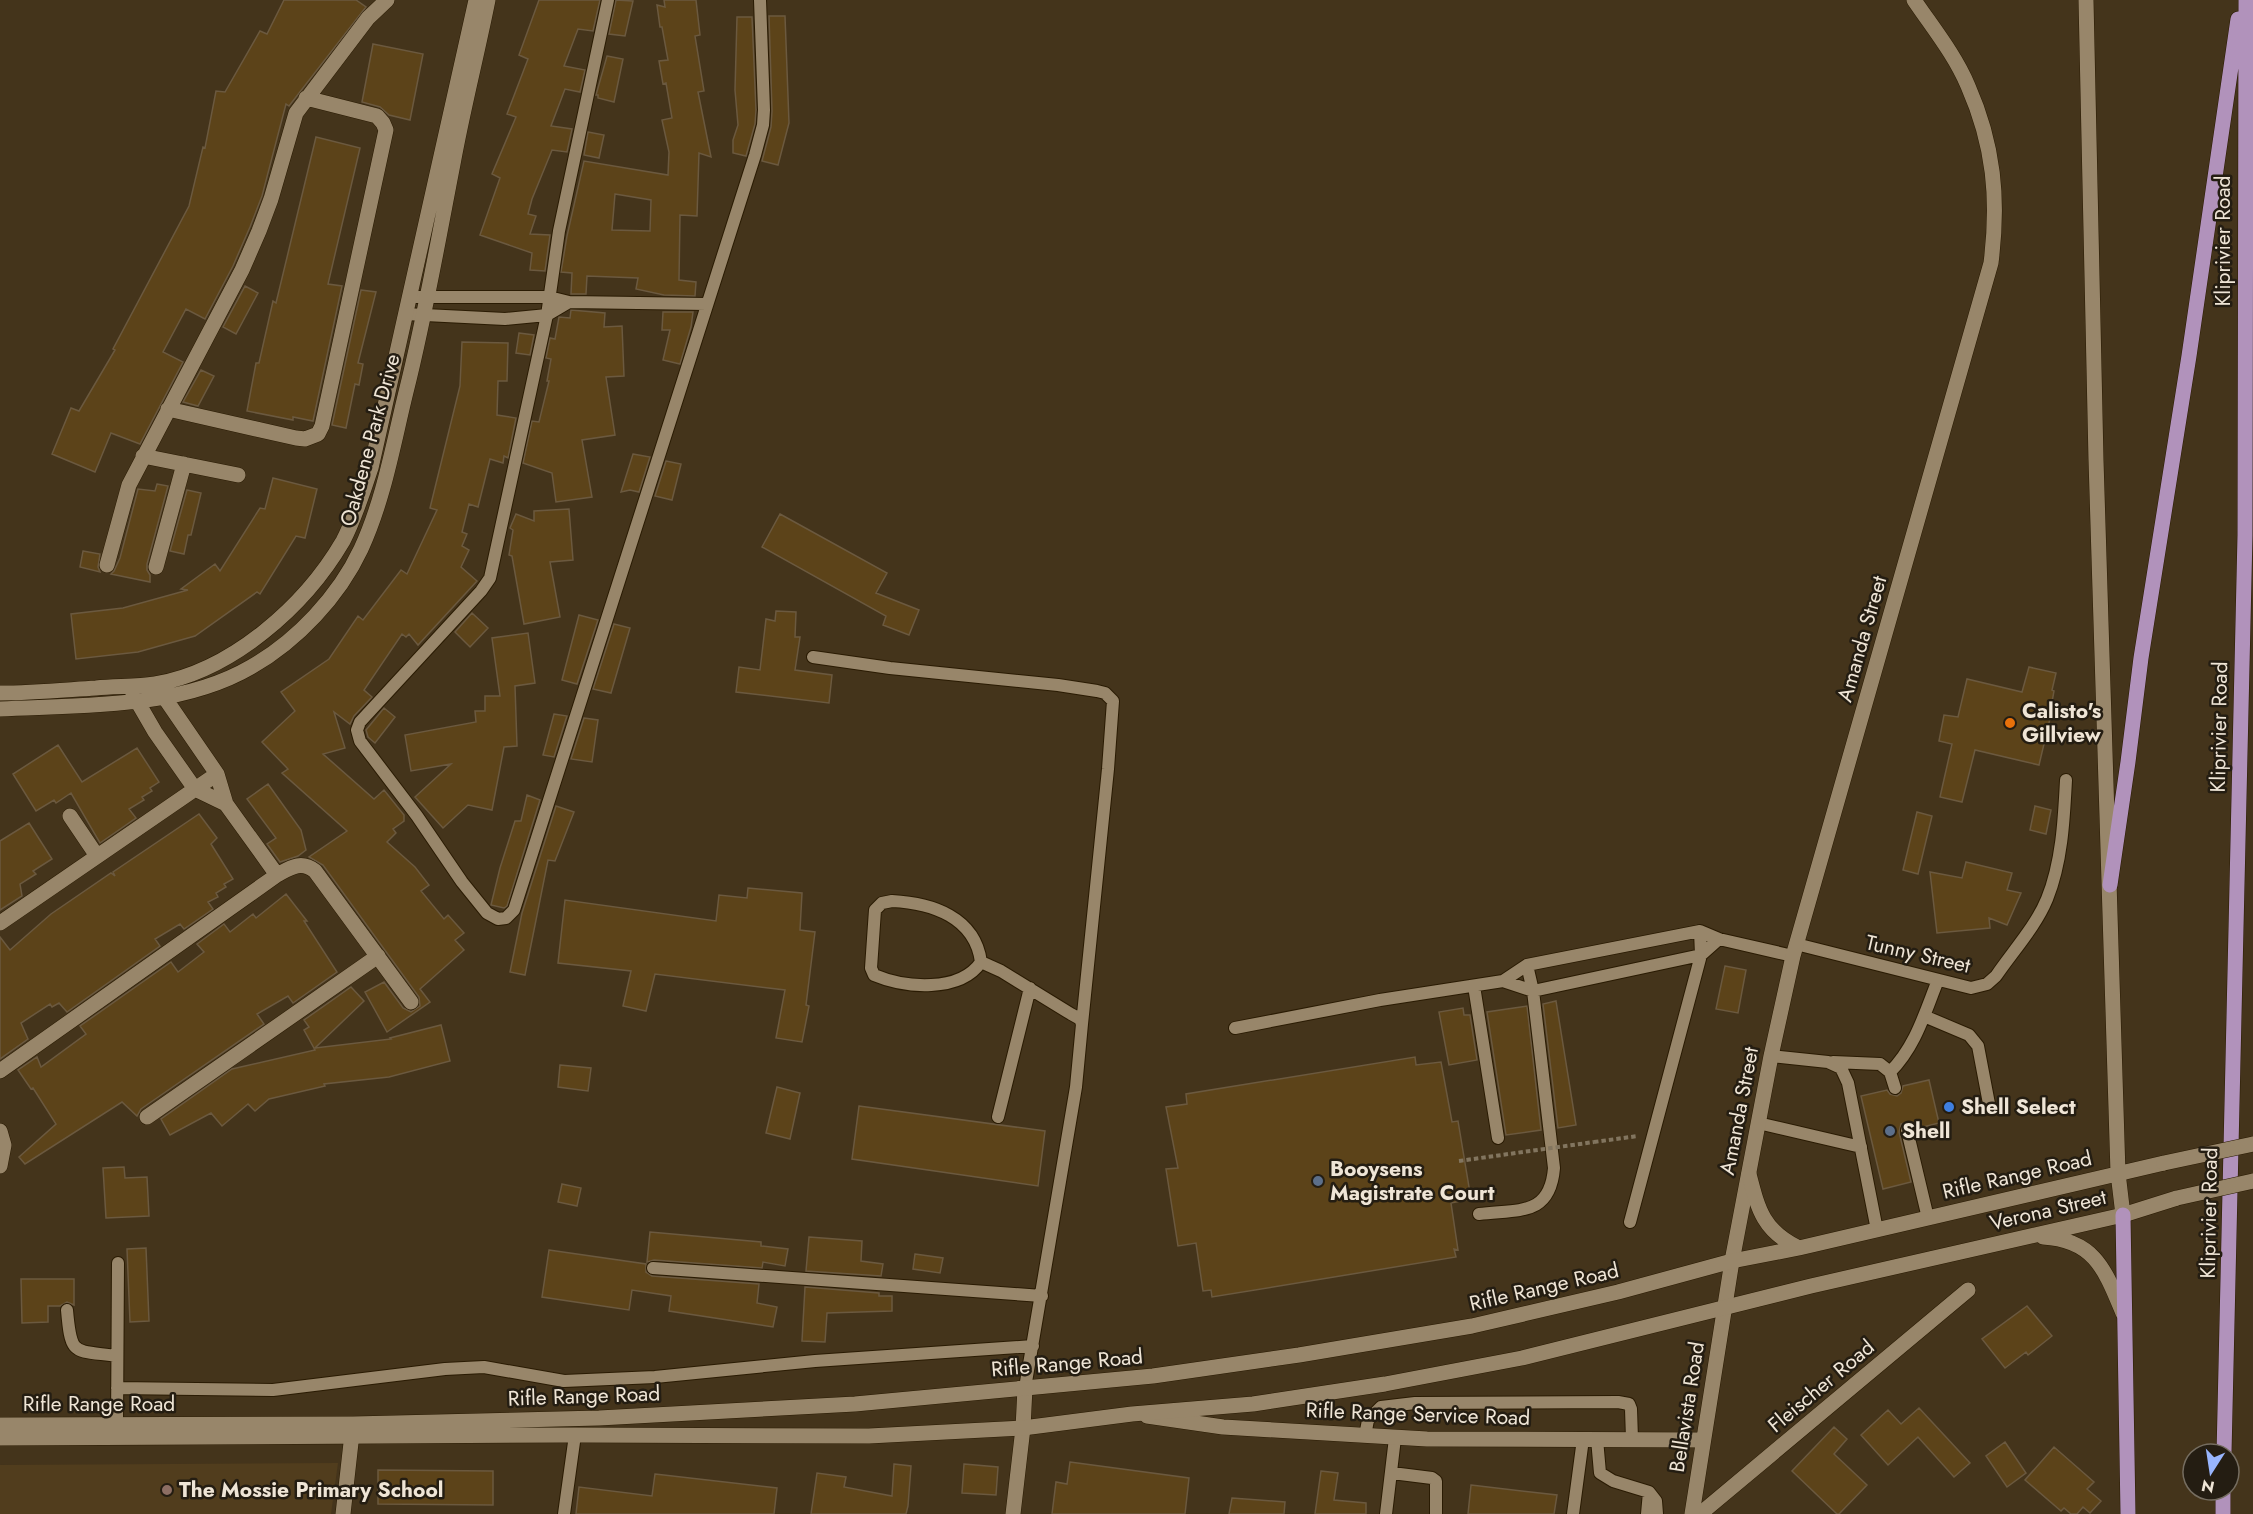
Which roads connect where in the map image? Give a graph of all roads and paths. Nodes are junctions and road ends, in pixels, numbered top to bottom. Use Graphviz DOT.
graph roads {
  1 [pos="387,0"];
  2 [pos="476,0"];
  3 [pos="489,0"];
  4 [pos="608,0"];
  5 [pos="760,0"];
  6 [pos="1914,0"];
  7 [pos="2086,0"];
  8 [pos="2243,0"];
  9 [pos="306,98"];
  10 [pos="429,296"];
  11 [pos="409,297"];
  12 [pos="549,297"];
  13 [pos="569,302"];
  14 [pos="706,304"];
  15 [pos="405,315"];
  16 [pos="547,315"];
  17 [pos="425,316"];
  18 [pos="168,409"];
  19 [pos="142,456"];
  20 [pos="184,464"];
  21 [pos="238,475"];
  22 [pos="107,565"];
  23 [pos="156,567"];
  24 [pos="813,657"];
  25 [pos="155,684"];
  26 [pos="130,686"];
  27 [pos="0,693"];
  28 [pos="165,698"];
  29 [pos="135,701"];
  30 [pos="0,709"];
  31 [pos="217,774"];
  32 [pos="2066,780"];
  33 [pos="195,789"];
  34 [pos="226,804"];
  35 [pos="70,816"];
  36 [pos="97,856"];
  37 [pos="277,875"];
  38 [pos="2110,885"];
  39 [pos="0,923"];
  40 [pos="1700,931"];
  41 [pos="1719,939"];
  42 [pos="1795,950"];
  43 [pos="1701,955"];
  44 [pos="378,956"];
  45 [pos="981,962"];
  46 [pos="1527,965"];
  47 [pos="1938,980"];
  48 [pos="1503,981"];
  49 [pos="1474,986"];
  50 [pos="1030,988"];
  51 [pos="1533,991"];
  52 [pos="411,1002"];
  53 [pos="1924,1016"];
  54 [pos="1082,1024"];
  55 [pos="1235,1028"];
  56 [pos="1771,1056"];
  57 [pos="1828,1062"];
  58 [pos="0,1071"];
  59 [pos="1890,1072"];
  60 [pos="1895,1088"];
  61 [pos="1990,1109"];
  62 [pos="147,1117"];
  63 [pos="998,1117"];
  64 [pos="1758,1123"];
  65 [pos="0,1131"];
  66 [pos="1907,1131"];
  67 [pos="1654,1134"];
  68 [pos="1498,1138"];
  69 [pos="2253,1144"];
  70 [pos="1861,1147"];
  71 [pos="1460,1161"];
  72 [pos="0,1166"];
  73 [pos="1749,1173"];
  74 [pos="2118,1173"];
  75 [pos="2253,1181"];
  76 [pos="1479,1214"];
  77 [pos="2122,1215"];
  78 [pos="1928,1218"];
  79 [pos="1630,1222"];
  80 [pos="1877,1230"];
  81 [pos="2028,1236"];
  82 [pos="1799,1248"];
  83 [pos="1732,1261"];
  84 [pos="1927,1261"];
  85 [pos="118,1263"];
  86 [pos="653,1268"];
  87 [pos="1968,1290"];
  88 [pos="1042,1296"];
  89 [pos="1725,1307"];
  90 [pos="67,1310"];
  91 [pos="2123,1312"];
  92 [pos="1033,1346"];
  93 [pos="117,1356"];
  94 [pos="117,1388"];
  95 [pos="1025,1388"];
  96 [pos="1132,1414"];
  97 [pos="0,1425"];
  98 [pos="117,1425"];
  99 [pos="1023,1428"];
  100 [pos="352,1431"];
  101 [pos="575,1436"];
  102 [pos="1365,1436"];
  103 [pos="0,1438"];
  104 [pos="1395,1438"];
  105 [pos="1590,1439"];
  106 [pos="1632,1439"];
  107 [pos="1704,1440"];
  108 [pos="2224,1442"];
  109 [pos="1392,1473"];
  110 [pos="1649,1492"];
  111 [pos="343,1514"];
  112 [pos="564,1514"];
  113 [pos="1013,1514"];
  114 [pos="1386,1514"];
  115 [pos="1436,1514"];
  116 [pos="1573,1514"];
  117 [pos="1647,1514"];
  118 [pos="1658,1514"];
  119 [pos="1692,1514"];
  120 [pos="1700,1514"];
  121 [pos="2128,1514"];
  1 -- 9 [label="street"];
  2 -- 11 [label="street, Oakdene Park Drive"];
  3 -- 10 [label="street, Oakdene Park Drive"];
  4 -- 12 [label="lane"];
  5 -- 14 [label="lane"];
  6 -- 42 [label="street, Amanda Street"];
  7 -- 38 [label="street"];
  8 -- 38 [label="main road"];
  8 -- 108 [label="main road, Kliprivier Road"];
  9 -- 18 [label="street"];
  9 -- 18 [label="street"];
  10 -- 11 [label="lane"];
  10 -- 12 [label="lane"];
  10 -- 17 [label="street, Oakdene Park Drive"];
  11 -- 15 [label="street, Oakdene Park Drive"];
  12 -- 13 [label="lane"];
  12 -- 16 [label="lane"];
  13 -- 14 [label="lane"];
  13 -- 16 [label="lane"];
  14 -- 16 [label="lane"];
  15 -- 17 [label="lane"];
  15 -- 25 [label="street, Oakdene Park Drive"];
  16 -- 17 [label="lane"];
  17 -- 28 [label="street, Oakdene Park Drive"];
  18 -- 19 [label="street"];
  19 -- 20 [label="street"];
  19 -- 22 [label="street"];
  20 -- 21 [label="street"];
  20 -- 23 [label="street"];
  24 -- 54 [label="lane"];
  25 -- 26 [label="street, Oakdene Park Drive"];
  25 -- 28 [label="street"];
  26 -- 27 [label="street, Oakdene Park Drive"];
  26 -- 29 [label="street"];
  28 -- 29 [label="street, Oakdene Park Drive"];
  28 -- 31 [label="street"];
  29 -- 30 [label="street, Oakdene Park Drive"];
  29 -- 33 [label="street"];
  31 -- 33 [label="street"];
  31 -- 34 [label="street"];
  32 -- 47 [label="lane, Tunny Street"];
  33 -- 34 [label="street"];
  33 -- 36 [label="street"];
  34 -- 37 [label="street"];
  35 -- 36 [label="street"];
  36 -- 39 [label="street"];
  37 -- 44 [label="street"];
  37 -- 58 [label="street"];
  38 -- 74 [label="street"];
  40 -- 41 [label="lane, Tunny Street"];
  40 -- 43 [label="lane"];
  40 -- 46 [label="lane"];
  41 -- 42 [label="lane, Tunny Street"];
  41 -- 43 [label="lane"];
  42 -- 47 [label="lane, Tunny Street"];
  42 -- 56 [label="street, Amanda Street"];
  43 -- 51 [label="lane"];
  43 -- 67 [label="lane"];
  44 -- 52 [label="street"];
  44 -- 62 [label="street"];
  45 -- 45 [label="lane"];
  45 -- 50 [label="lane"];
  46 -- 48 [label="lane"];
  46 -- 51 [label="lane"];
  47 -- 53 [label="lane"];
  48 -- 49 [label="lane"];
  48 -- 51 [label="lane"];
  49 -- 55 [label="lane"];
  49 -- 68 [label="lane"];
  50 -- 54 [label="lane"];
  50 -- 63 [label="lane"];
  51 -- 76 [label="lane"];
  53 -- 59 [label="lane"];
  53 -- 61 [label="lane"];
  54 -- 88 [label="lane"];
  56 -- 57 [label="lane"];
  56 -- 64 [label="street, Amanda Street"];
  57 -- 59 [label="lane"];
  57 -- 70 [label="lane"];
  59 -- 60 [label="lane"];
  64 -- 70 [label="lane"];
  64 -- 73 [label="street, Amanda Street"];
  65 -- 72 [label="street"];
  66 -- 78 [label="lane"];
  67 -- 71 [label="path, bridge"];
  67 -- 79 [label="lane"];
  69 -- 74 [label="street, Verona Street, bridge"];
  70 -- 80 [label="lane"];
  73 -- 82 [label="street"];
  73 -- 83 [label="street, Amanda Street"];
  74 -- 77 [label="street"];
  74 -- 78 [label="street, Rifle Range Road"];
  75 -- 77 [label="street, Verona Street, bridge"];
  77 -- 81 [label="street, Verona Street"];
  77 -- 91 [label="main road"];
  78 -- 80 [label="street, Rifle Range Road"];
  80 -- 82 [label="street, Rifle Range Road"];
  81 -- 84 [label="street, Verona Street"];
  81 -- 91 [label="street"];
  82 -- 83 [label="street, Rifle Range Road"];
  83 -- 89 [label="street, Amanda Street"];
  83 -- 95 [label="street, Rifle Range Road"];
  84 -- 89 [label="street, Rifle Range Road"];
  85 -- 93 [label="lane"];
  86 -- 88 [label="lane"];
  87 -- 120 [label="street, Fleischer Road"];
  88 -- 92 [label="lane"];
  89 -- 96 [label="street, Rifle Range Road"];
  89 -- 107 [label="street, Bellavista Road"];
  90 -- 93 [label="lane"];
  91 -- 121 [label="main road"];
  92 -- 94 [label="lane"];
  92 -- 95 [label="lane"];
  93 -- 94 [label="lane"];
  94 -- 98 [label="lane"];
  95 -- 99 [label="street"];
  95 -- 100 [label="street, Rifle Range Road"];
  96 -- 99 [label="street, Rifle Range Road"];
  96 -- 102 [label="street, Rifle Range Service Road"];
  97 -- 98 [label="street, Rifle Range Road"];
  98 -- 100 [label="street, Rifle Range Road"];
  99 -- 101 [label="street, Rifle Range Road"];
  99 -- 113 [label="street"];
  100 -- 101 [label="street, Rifle Range Road"];
  100 -- 103 [label="street, Rifle Range Road"];
  100 -- 111 [label="street"];
  101 -- 112 [label="lane"];
  102 -- 104 [label="street, Rifle Range Service Road"];
  102 -- 106 [label="lane"];
  104 -- 105 [label="street, Rifle Range Service Road"];
  104 -- 109 [label="lane"];
  105 -- 106 [label="street, Rifle Range Service Road"];
  105 -- 110 [label="lane"];
  105 -- 116 [label="lane"];
  106 -- 107 [label="street, Rifle Range Service Road"];
  107 -- 119 [label="street, Bellavista Road"];
  109 -- 114 [label="lane"];
  109 -- 115 [label="lane"];
  110 -- 117 [label="lane"];
  110 -- 118 [label="lane"];
}
